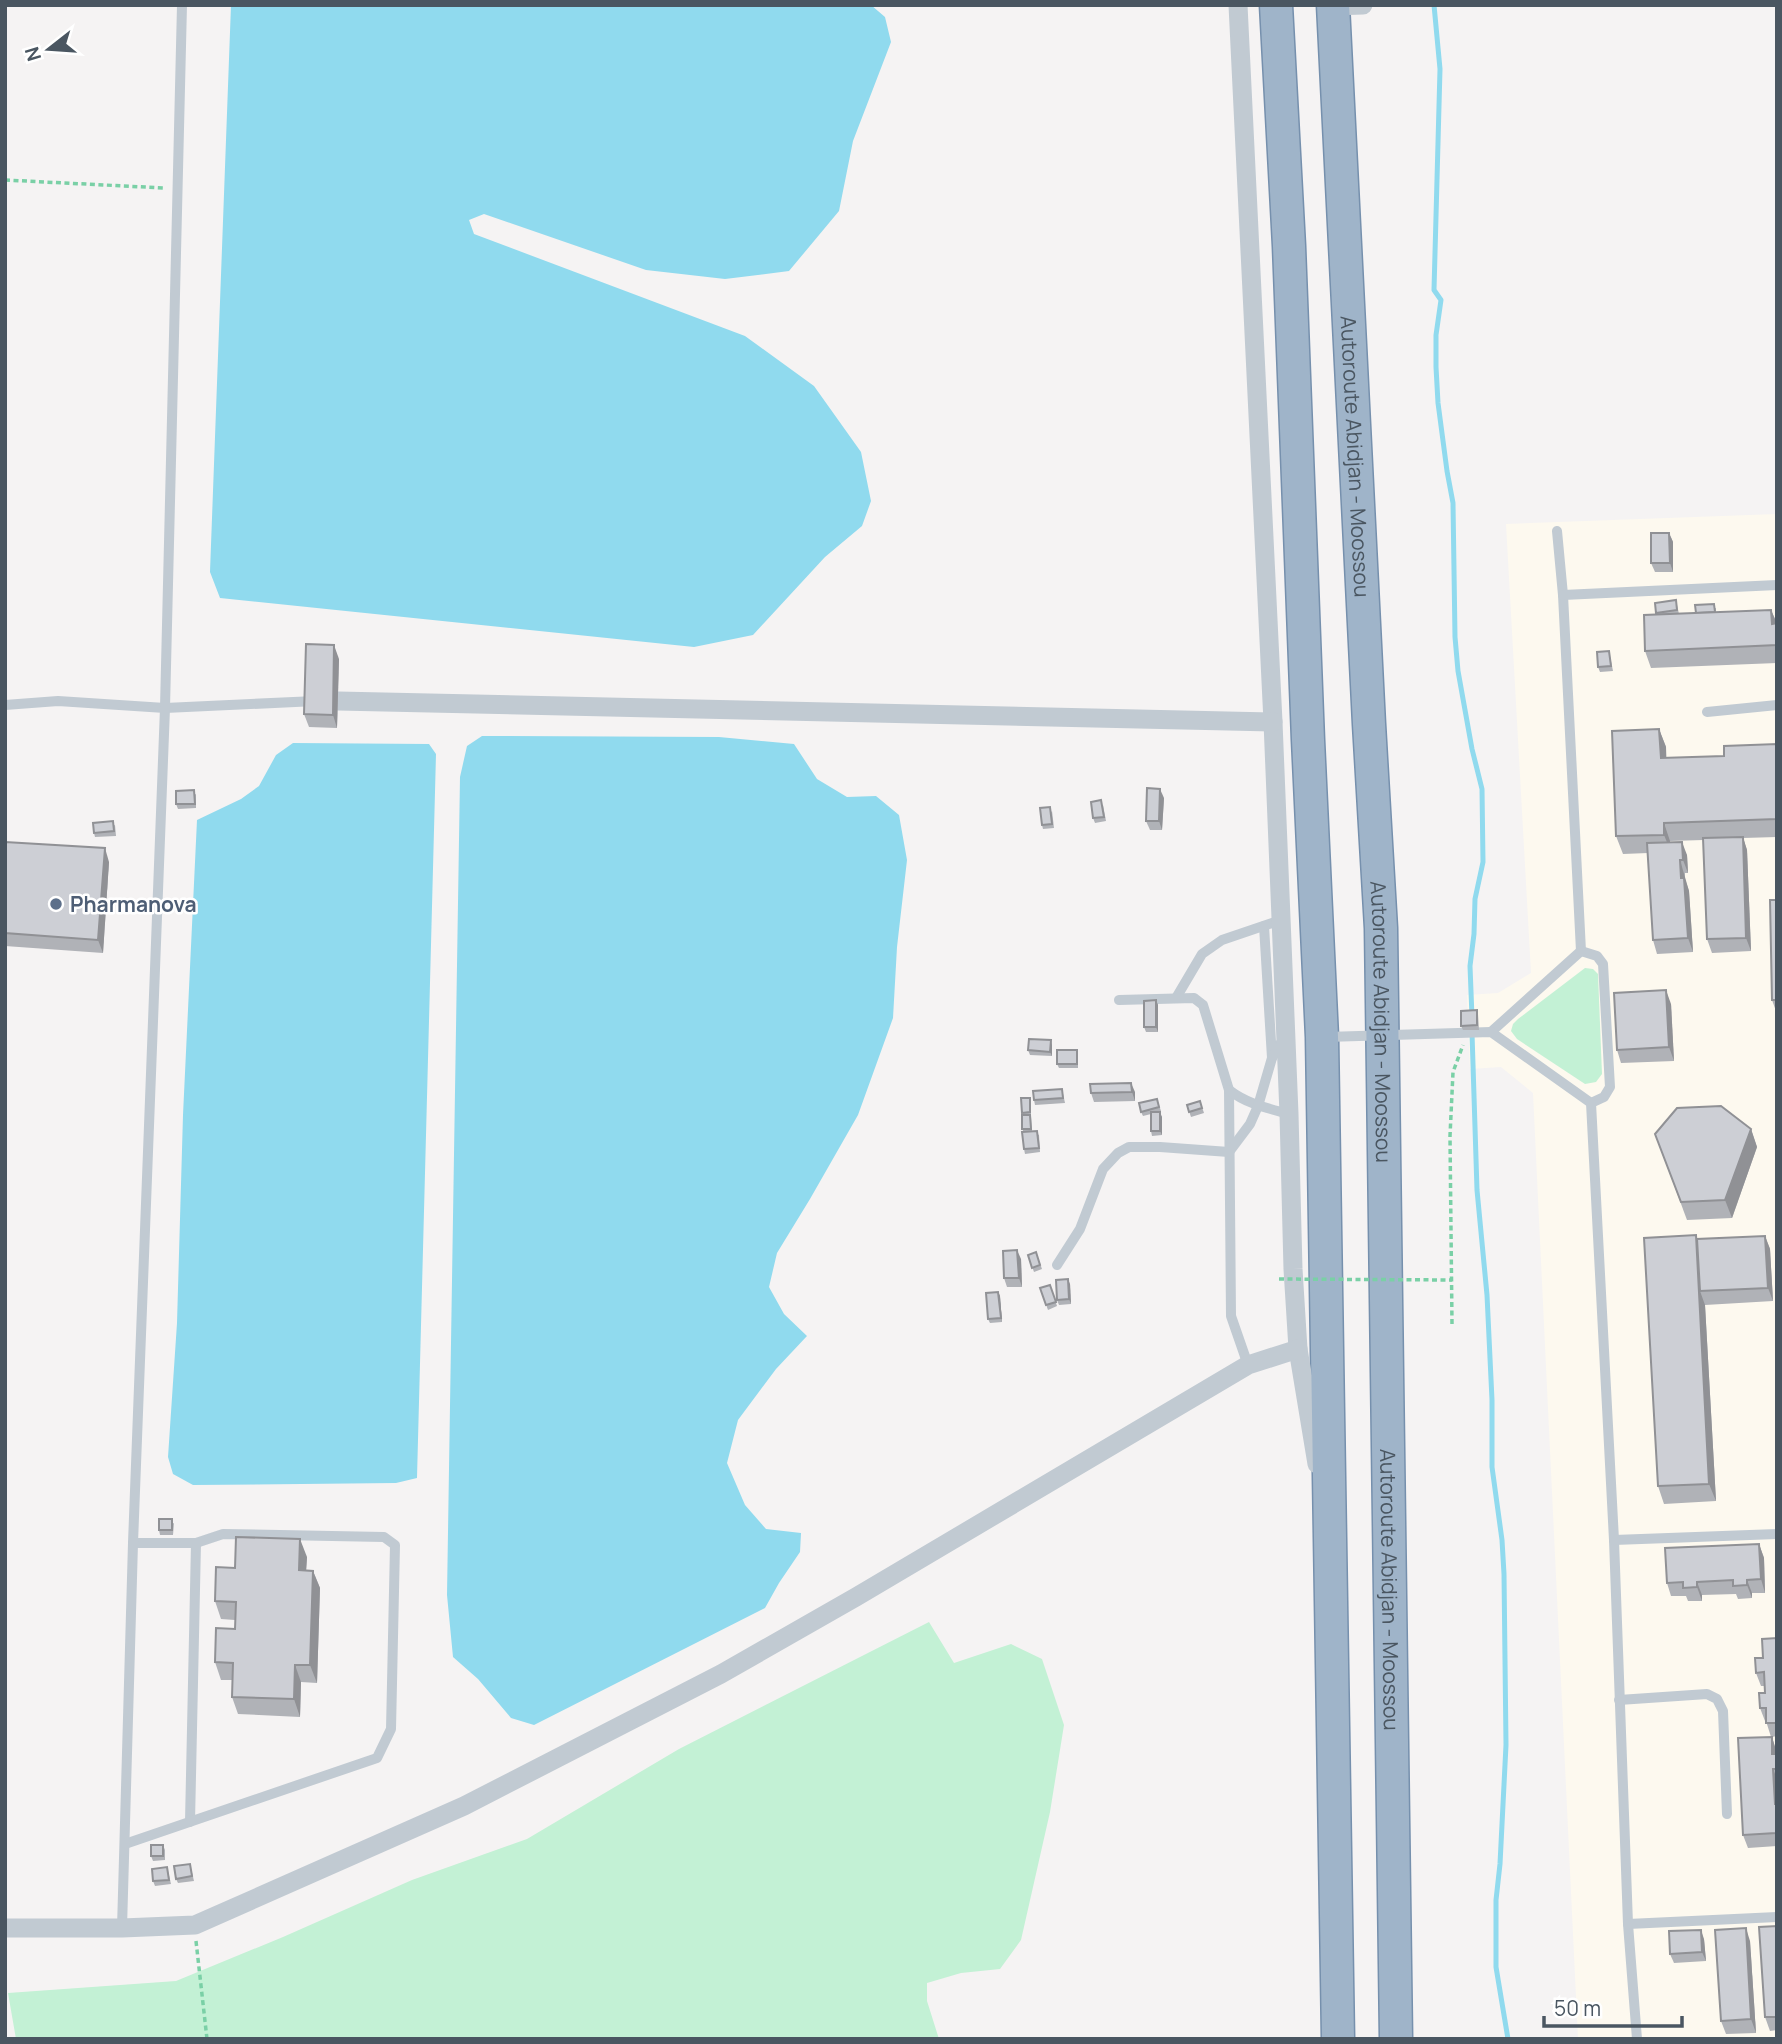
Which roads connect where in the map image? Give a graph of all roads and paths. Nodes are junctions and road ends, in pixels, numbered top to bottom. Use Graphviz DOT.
graph roads {
  1 [pos="182,5"];
  2 [pos="1238,5"];
  3 [pos="1276,5"];
  4 [pos="1343,6"];
  5 [pos="5,180"];
  6 [pos="177,189"];
  7 [pos="1558,531"];
  8 [pos="1775,584"];
  9 [pos="1563,596"];
  10 [pos="338,701"];
  11 [pos="5,705"];
  12 [pos="1777,705"];
  13 [pos="165,708"];
  14 [pos="1707,712"];
  15 [pos="1273,722"];
  16 [pos="1272,923"];
  17 [pos="1581,951"];
  18 [pos="1176,998"];
  19 [pos="1119,1000"];
  20 [pos="1491,1032"];
  21 [pos="1468,1033"];
  22 [pos="1285,1036"];
  23 [pos="1384,1036"];
  24 [pos="1322,1037"];
  25 [pos="1272,1058"];
  26 [pos="1229,1090"];
  27 [pos="1591,1103"];
  28 [pos="1258,1106"];
  29 [pos="1289,1114"];
  30 [pos="1229,1152"];
  31 [pos="1057,1265"];
  32 [pos="1279,1279"];
  33 [pos="1452,1280"];
  34 [pos="1452,1324"];
  35 [pos="1298,1349"];
  36 [pos="1248,1365"];
  37 [pos="1777,1534"];
  38 [pos="1614,1540"];
  39 [pos="133,1543"];
  40 [pos="196,1543"];
  41 [pos="1619,1700"];
  42 [pos="1727,1814"];
  43 [pos="190,1822"];
  44 [pos="125,1844"];
  45 [pos="1335,1851"];
  46 [pos="1777,1917"];
  47 [pos="1628,1924"];
  48 [pos="195,1925"];
  49 [pos="5,1928"];
  50 [pos="122,1928"];
  51 [pos="207,2039"];
  52 [pos="1338,2039"];
  53 [pos="1395,2039"];
  54 [pos="1637,2039"];
  1 -- 6 [label="lane"];
  2 -- 15 [label="street"];
  3 -- 24 [label="highway"];
  4 -- 23 [label="highway, Autoroute Abidjan - Moossou"];
  5 -- 6 [label="path"];
  6 -- 13 [label="lane"];
  7 -- 9 [label="lane"];
  8 -- 9 [label="lane"];
  9 -- 17 [label="lane"];
  10 -- 13 [label="lane"];
  10 -- 15 [label="street"];
  11 -- 13 [label="lane"];
  12 -- 14 [label="lane"];
  13 -- 39 [label="lane"];
  15 -- 16 [label="street"];
  16 -- 18 [label="lane"];
  16 -- 22 [label="street"];
  16 -- 25 [label="lane"];
  17 -- 20 [label="lane"];
  17 -- 27 [label="lane"];
  18 -- 19 [label="lane"];
  18 -- 26 [label="lane"];
  20 -- 21 [label="lane"];
  20 -- 27 [label="lane"];
  21 -- 23 [label="lane"];
  21 -- 33 [label="path"];
  22 -- 25 [label="lane"];
  22 -- 29 [label="street"];
  23 -- 24 [label="lane"];
  23 -- 53 [label="highway, Autoroute Abidjan - Moossou"];
  24 -- 45 [label="highway"];
  25 -- 28 [label="lane"];
  26 -- 28 [label="lane"];
  26 -- 30 [label="lane"];
  27 -- 38 [label="lane"];
  28 -- 29 [label="lane"];
  28 -- 30 [label="lane"];
  29 -- 35 [label="street"];
  30 -- 31 [label="lane"];
  30 -- 36 [label="lane"];
  32 -- 33 [label="path, bridge"];
  33 -- 34 [label="path"];
  35 -- 36 [label="street"];
  35 -- 45 [label="street"];
  36 -- 48 [label="street"];
  37 -- 38 [label="lane"];
  38 -- 41 [label="lane"];
  39 -- 40 [label="lane"];
  39 -- 44 [label="lane"];
  40 -- 43 [label="lane"];
  40 -- 43 [label="lane"];
  41 -- 42 [label="lane"];
  41 -- 47 [label="lane"];
  43 -- 44 [label="lane"];
  44 -- 50 [label="lane"];
  45 -- 52 [label="highway"];
  46 -- 47 [label="lane"];
  47 -- 54 [label="lane"];
  48 -- 50 [label="street"];
  48 -- 51 [label="path"];
  49 -- 50 [label="street"];
}
